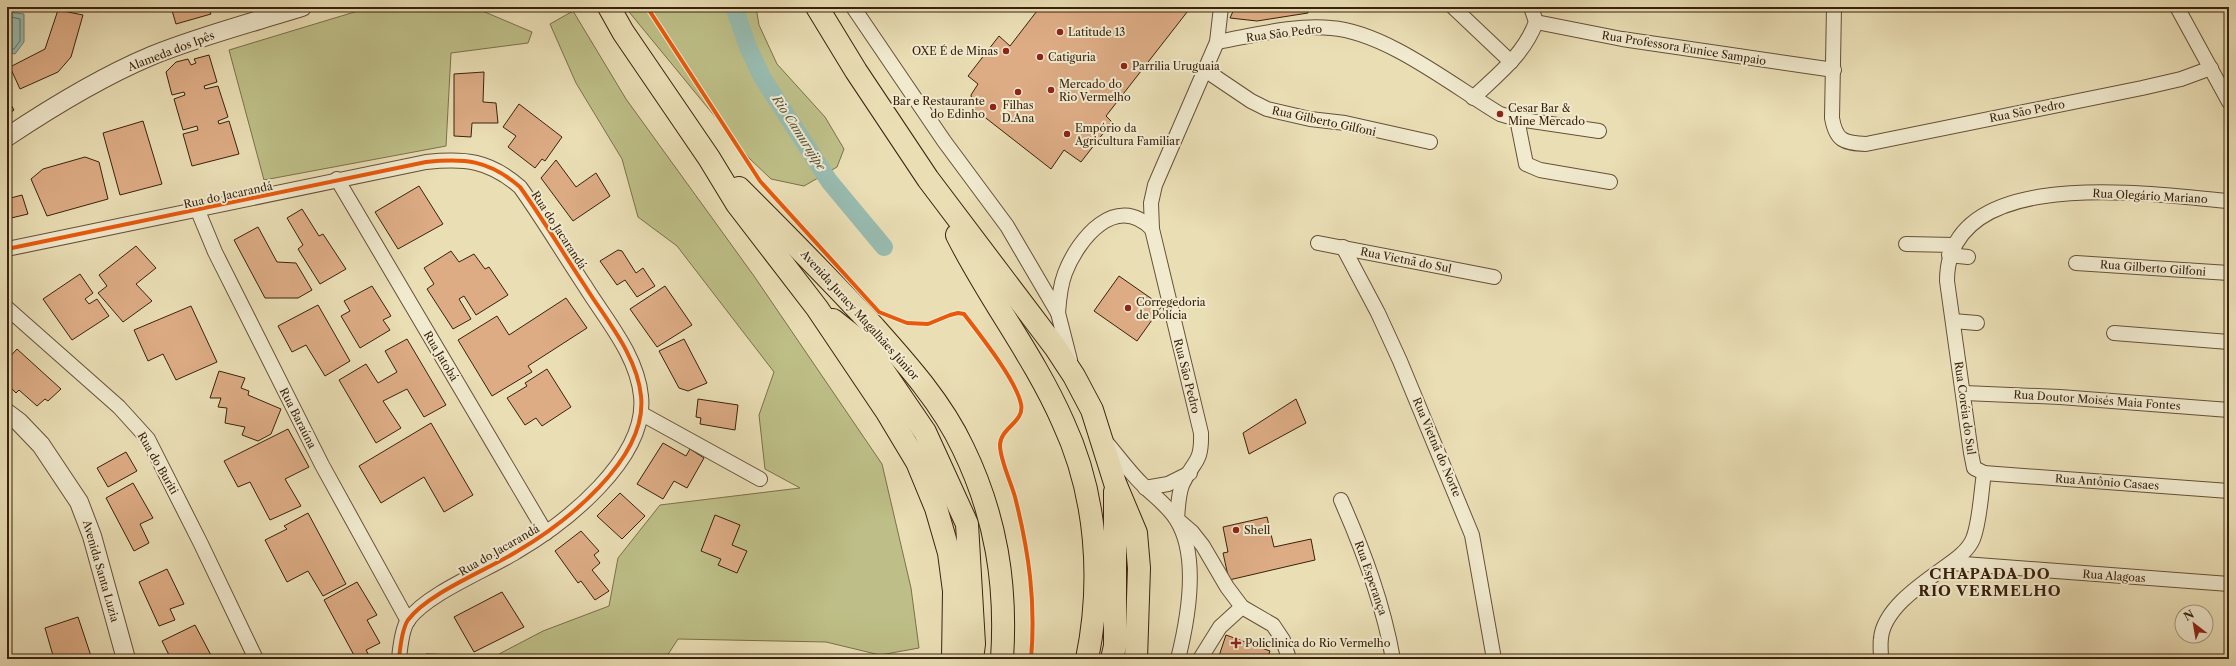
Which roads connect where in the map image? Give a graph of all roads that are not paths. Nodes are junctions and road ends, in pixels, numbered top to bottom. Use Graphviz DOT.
graph roads {
  1 [pos="302,7"];
  2 [pos="609,7"];
  3 [pos="817,7"];
  4 [pos="853,7"];
  5 [pos="1221,7"];
  6 [pos="1453,7"];
  7 [pos="1531,7"];
  8 [pos="1834,7"];
  9 [pos="2176,7"];
  10 [pos="1536,22"];
  11 [pos="1217,42"];
  12 [pos="1511,62"];
  13 [pos="2211,68"];
  14 [pos="1205,70"];
  15 [pos="1834,70"];
  16 [pos="1473,98"];
  17 [pos="2229,102"];
  18 [pos="1517,119"];
  19 [pos="1599,131"];
  20 [pos="7,137"];
  21 [pos="1430,142"];
  22 [pos="709,158"];
  23 [pos="337,179"];
  24 [pos="928,179"];
  25 [pos="1610,182"];
  26 [pos="2229,201"];
  27 [pos="198,211"];
  28 [pos="1152,229"];
  29 [pos="1318,242"];
  30 [pos="1906,244"];
  31 [pos="1343,247"];
  32 [pos="7,249"];
  33 [pos="1952,250"];
  34 [pos="1968,256"];
  35 [pos="2076,263"];
  36 [pos="2229,273"];
  37 [pos="1494,277"];
  38 [pos="7,308"];
  39 [pos="818,308"];
  40 [pos="1058,313"];
  41 [pos="1953,321"];
  42 [pos="1977,324"];
  43 [pos="2114,332"];
  44 [pos="2229,342"];
  45 [pos="1074,376"];
  46 [pos="1964,393"];
  47 [pos="2229,410"];
  48 [pos="7,413"];
  49 [pos="642,414"];
  50 [pos="1102,437"];
  51 [pos="1190,473"];
  52 [pos="1984,473"];
  53 [pos="760,479"];
  54 [pos="1115,483"];
  55 [pos="1145,488"];
  56 [pos="2229,491"];
  57 [pos="1341,500"];
  58 [pos="1177,520"];
  59 [pos="546,533"];
  60 [pos="1950,563"];
  61 [pos="2229,584"];
  62 [pos="1242,608"];
  63 [pos="408,621"];
  64 [pos="126,659"];
  65 [pos="256,659"];
  66 [pos="399,659"];
  67 [pos="953,659"];
  68 [pos="972,659"];
  69 [pos="1002,659"];
  70 [pos="1087,659"];
  71 [pos="1112,659"];
  72 [pos="1136,659"];
  73 [pos="1178,659"];
  74 [pos="1200,659"];
  75 [pos="1289,659"];
  76 [pos="1393,659"];
  77 [pos="1494,659"];
  78 [pos="1881,659"];
  1 -- 20 [label="street, Alameda dos Ipês"];
  2 -- 22 [label="main road, Avenida Juracy Magalhães Júnior"];
  3 -- 24 [label="main road"];
  4 -- 40 [label="street"];
  5 -- 11 [label="street"];
  6 -- 12 [label="street"];
  7 -- 10 [label="street"];
  8 -- 15 [label="street"];
  9 -- 13 [label="street"];
  10 -- 12 [label="street"];
  10 -- 15 [label="street, Rua Professora Eunice Sampaio"];
  11 -- 14 [label="street, Rua São Pedro"];
  11 -- 16 [label="street, Rua São Pedro"];
  12 -- 16 [label="street"];
  13 -- 15 [label="street, Rua São Pedro"];
  13 -- 17 [label="street"];
  14 -- 21 [label="street, Rua Gilberto Gilfoni"];
  14 -- 28 [label="street, Rua São Pedro"];
  16 -- 18 [label="street, Rua São Pedro"];
  18 -- 19 [label="street, Rua São Pedro"];
  18 -- 25 [label="street"];
  22 -- 39 [label="main road, Avenida Juracy Magalhães Júnior"];
  22 -- 69 [label="main road, Avenida Juracy Magalhães Júnior"];
  23 -- 27 [label="street, Rua do Jacarandá"];
  23 -- 49 [label="street, Rua do Jacarandá"];
  23 -- 59 [label="street, Rua Jatobá"];
  24 -- 45 [label="main road"];
  24 -- 70 [label="main road"];
  26 -- 33 [label="street, Rua Olegário Mariano"];
  27 -- 32 [label="street, Rua do Jacarandá"];
  27 -- 63 [label="street, Rua Baraúna"];
  28 -- 40 [label="street"];
  28 -- 51 [label="street, Rua São Pedro"];
  29 -- 31 [label="street, Rua Vietnã do Sul"];
  30 -- 33 [label="street"];
  31 -- 37 [label="street, Rua Vietnã do Sul"];
  31 -- 77 [label="street, Rua Vietnã do Norte"];
  33 -- 34 [label="street"];
  33 -- 41 [label="street, Rua Coréia do Sul"];
  35 -- 36 [label="street, Rua Gilberto Gilfoni"];
  38 -- 65 [label="street, Rua do Buriti"];
  39 -- 67 [label="main road, Avenida Juracy Magalhães Júnior"];
  39 -- 68 [label="main road"];
  40 -- 45 [label="street"];
  41 -- 42 [label="street"];
  41 -- 46 [label="street, Rua Coréia do Sul"];
  43 -- 44 [label="street"];
  45 -- 50 [label="main road"];
  46 -- 47 [label="street, Rua Doutor Moisés Maia Fontes"];
  46 -- 52 [label="street, Rua Coréia do Sul"];
  48 -- 64 [label="street, Avenida Santa Luzia"];
  49 -- 53 [label="street"];
  49 -- 59 [label="street, Rua do Jacarandá"];
  50 -- 54 [label="main road"];
  50 -- 55 [label="street"];
  51 -- 55 [label="street"];
  51 -- 58 [label="street, Rua São Pedro"];
  52 -- 56 [label="street, Rua Antônio Casaes"];
  52 -- 60 [label="street"];
  54 -- 71 [label="main road"];
  54 -- 72 [label="main road"];
  55 -- 58 [label="street"];
  57 -- 76 [label="street, Rua Esperança"];
  58 -- 62 [label="street"];
  58 -- 73 [label="street"];
  59 -- 63 [label="street, Rua do Jacarandá"];
  60 -- 61 [label="street, Rua Alagoas"];
  60 -- 78 [label="street"];
  62 -- 74 [label="street"];
  62 -- 75 [label="street"];
  63 -- 66 [label="street, Rua do Jacarandá"];
}
